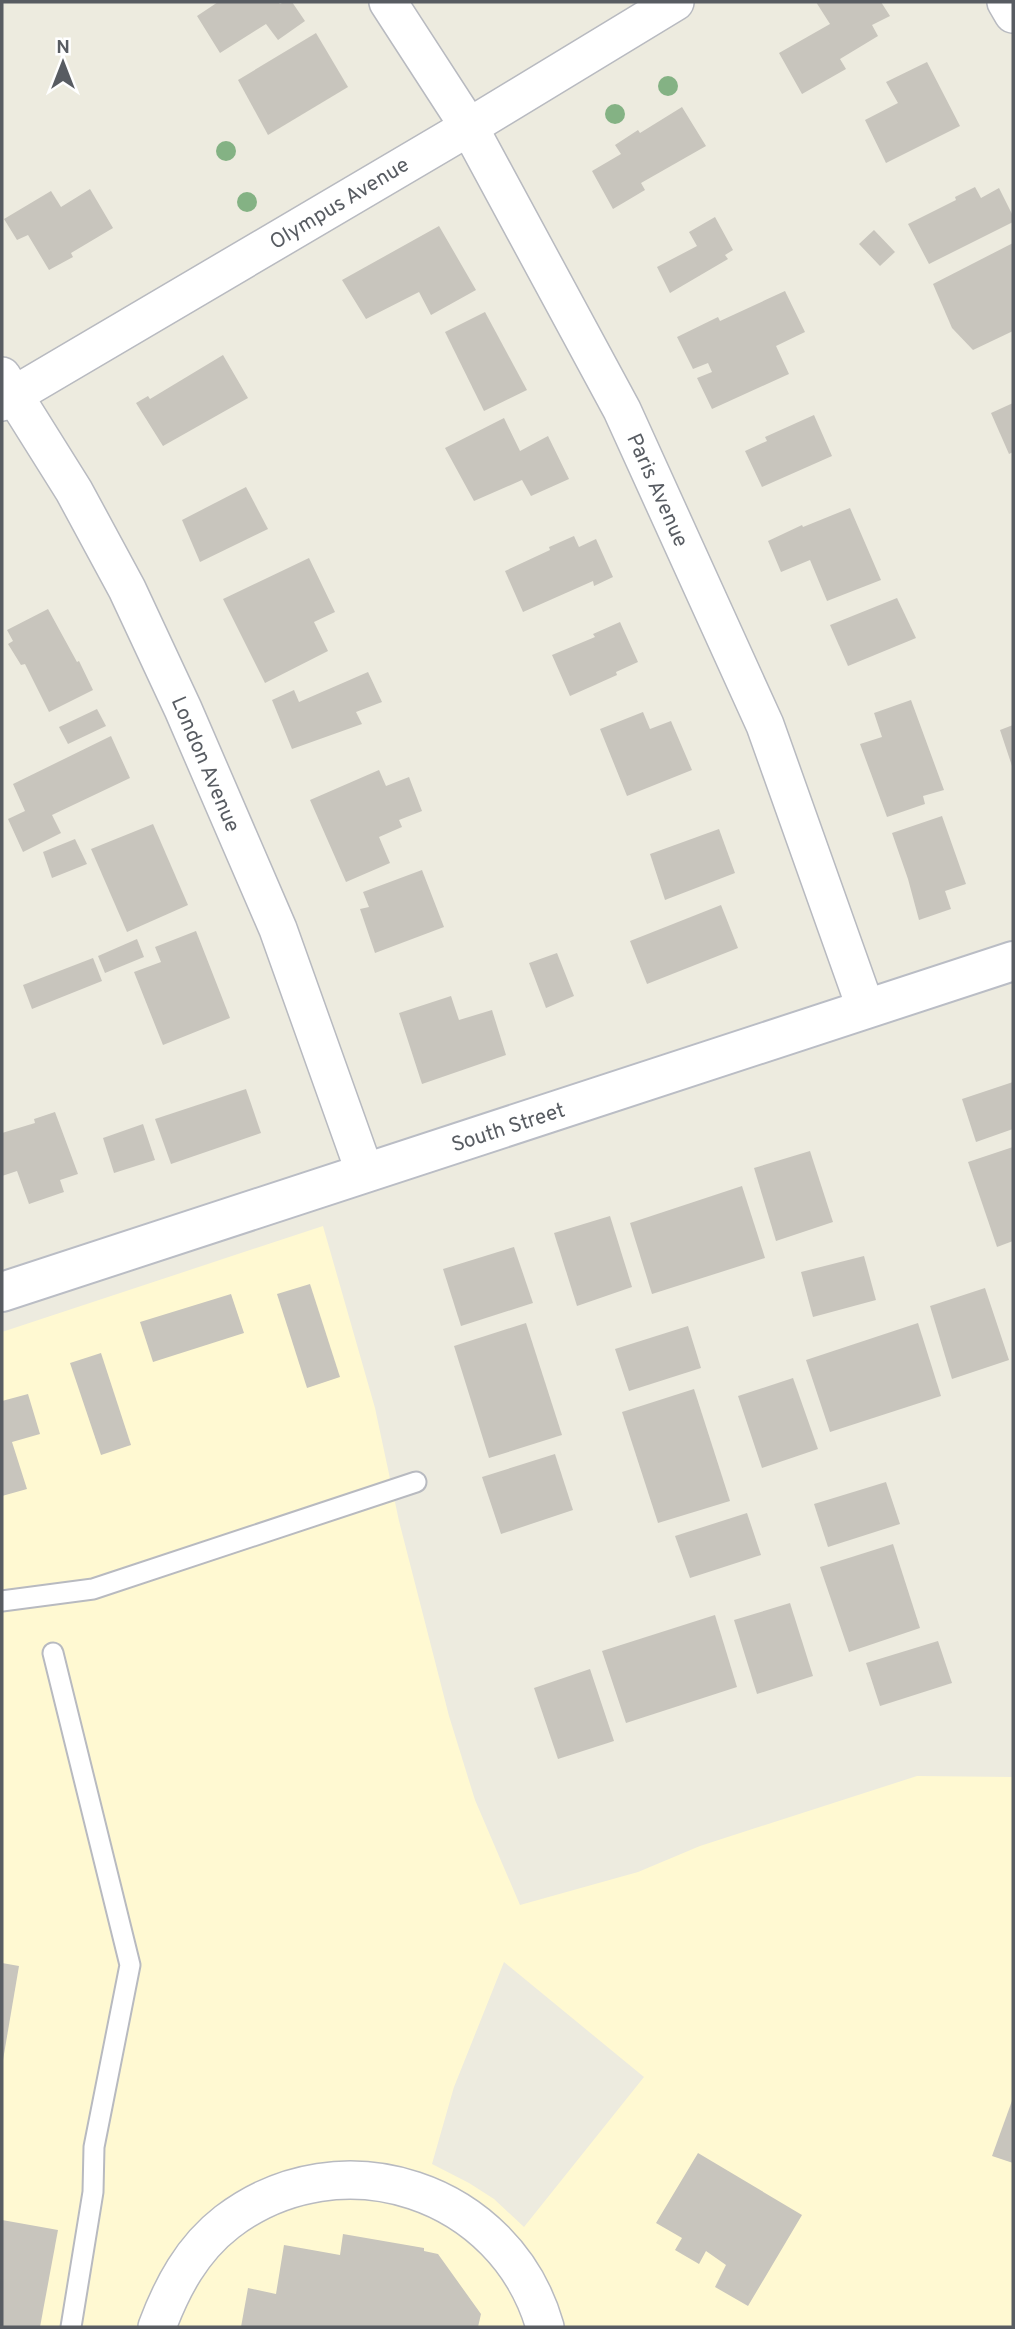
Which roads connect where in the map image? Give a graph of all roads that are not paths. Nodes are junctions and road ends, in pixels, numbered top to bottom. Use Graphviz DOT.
graph roads {
  1 [pos="388,2"];
  2 [pos="675,2"];
  3 [pos="1006,2"];
  4 [pos="1013,13"];
  5 [pos="469,127"];
  6 [pos="6,391"];
  7 [pos="1013,961"];
  8 [pos="866,1009"];
  9 [pos="365,1173"];
  10 [pos="2,1292"];
  11 [pos="416,1482"];
  12 [pos="2,1601"];
  13 [pos="53,1653"];
  14 [pos="71,2327"];
  15 [pos="158,2327"];
  16 [pos="545,2327"];
  1 -- 5 [label="street, Paris Avenue"];
  2 -- 5 [label="street, Olympus Avenue"];
  3 -- 4 [label="street"];
  5 -- 6 [label="street, Olympus Avenue"];
  5 -- 8 [label="street, Paris Avenue"];
  6 -- 9 [label="street, London Avenue"];
  7 -- 8 [label="street, South Street"];
  8 -- 9 [label="street, South Street"];
  9 -- 10 [label="street, South Street"];
  11 -- 12 [label="lane"];
  13 -- 14 [label="lane"];
  15 -- 16 [label="street"];
}
